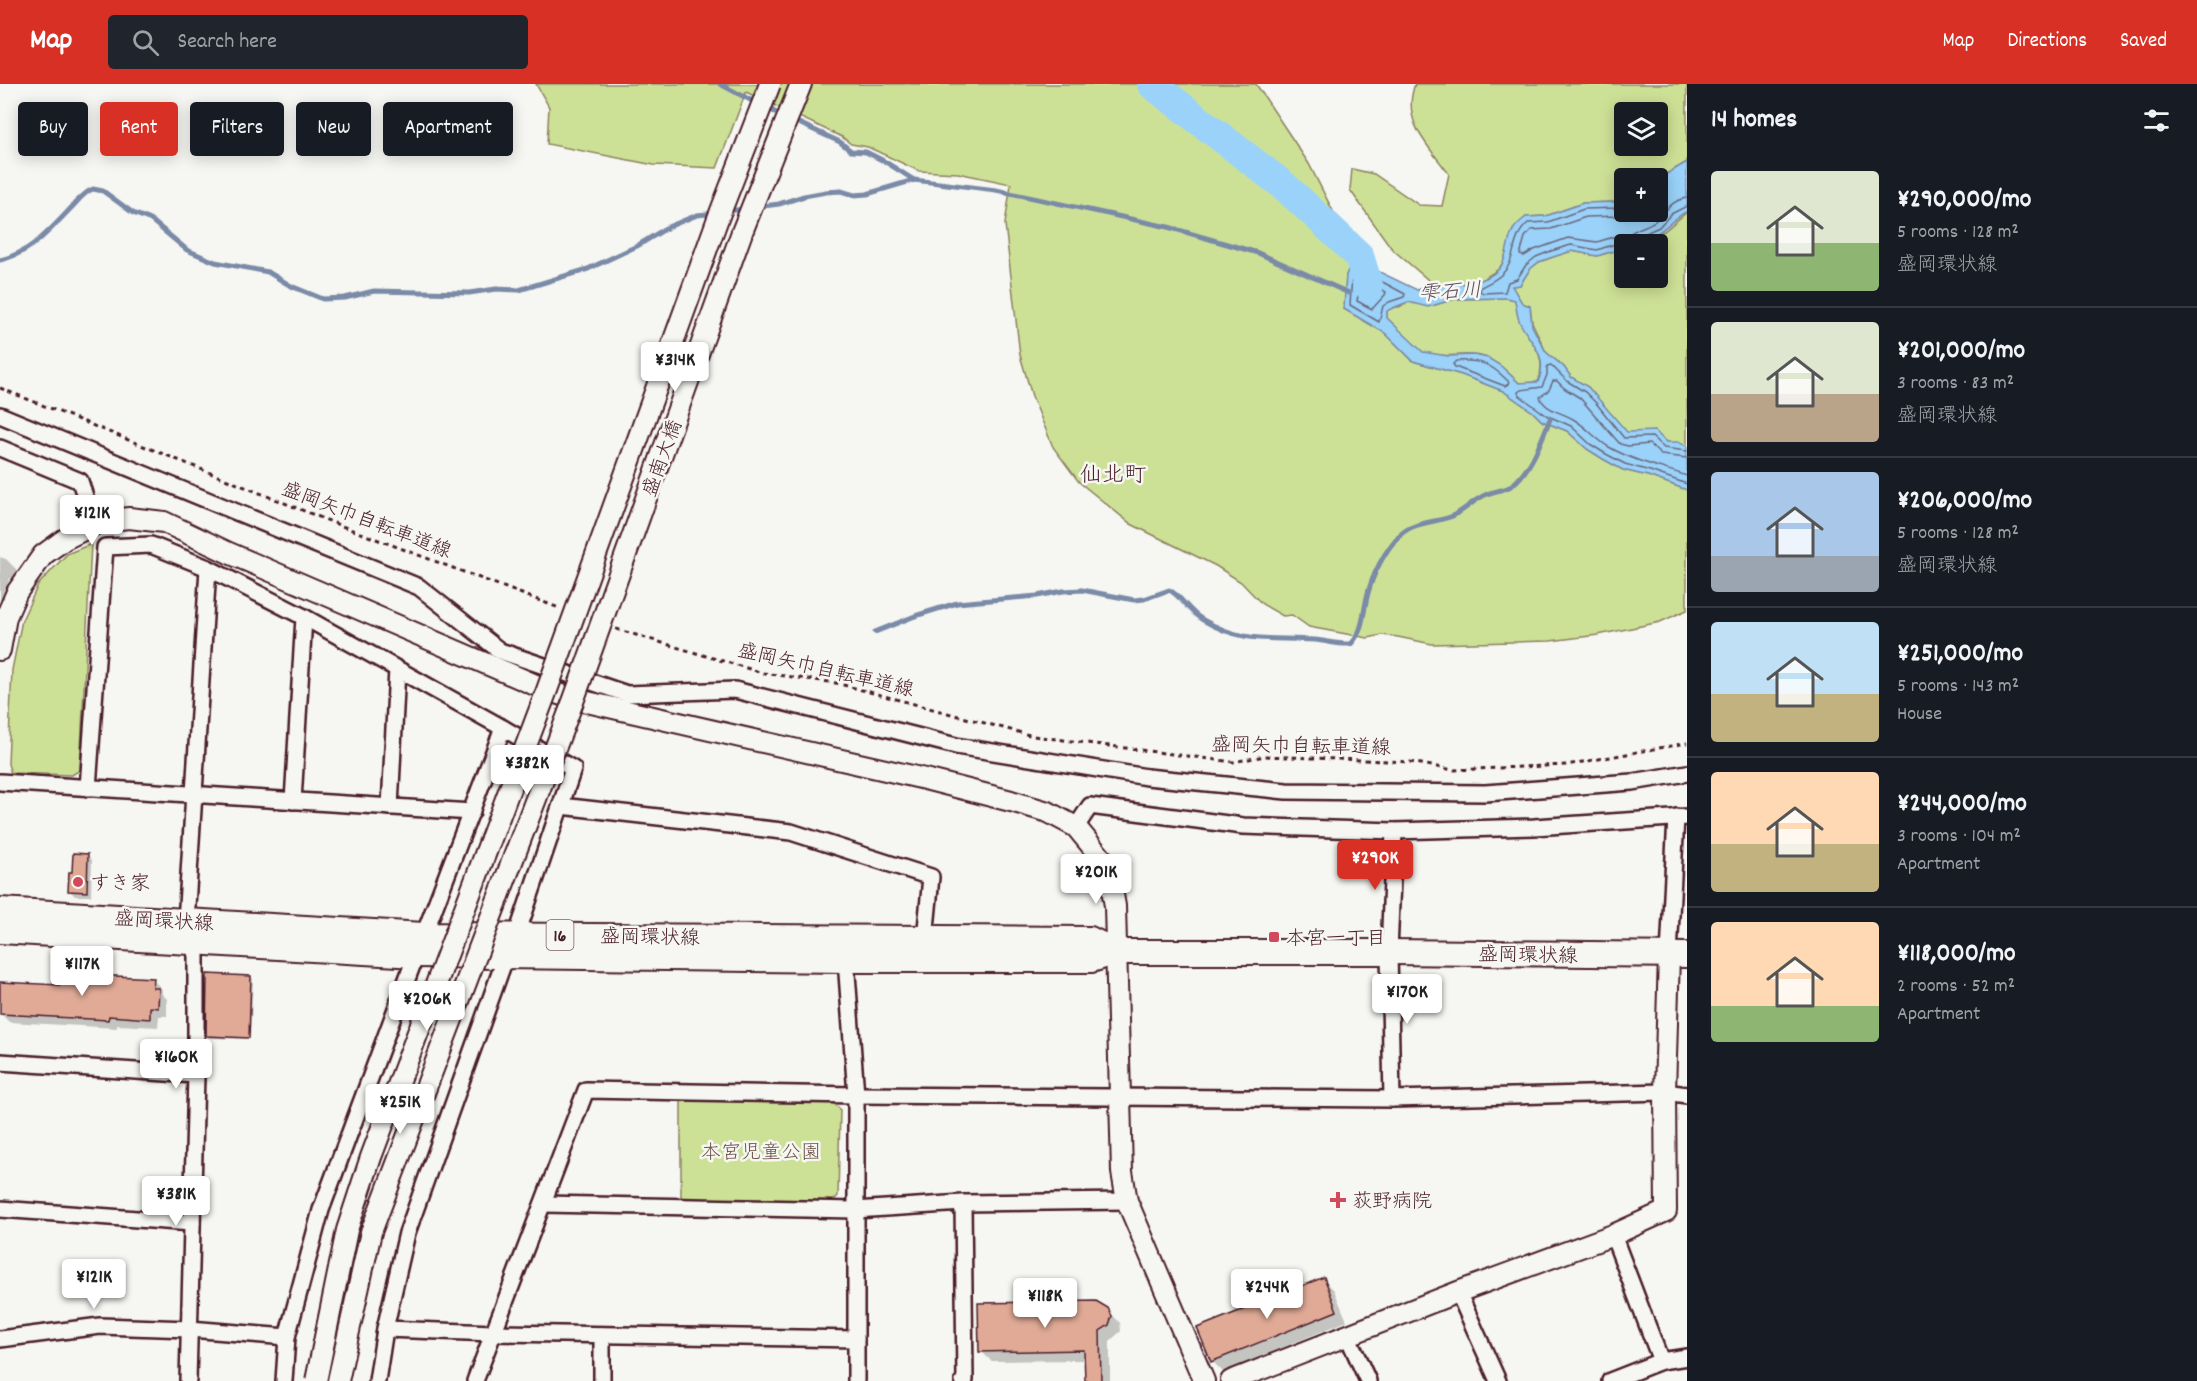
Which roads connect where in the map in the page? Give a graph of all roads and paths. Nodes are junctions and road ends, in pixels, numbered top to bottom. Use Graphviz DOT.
graph roads {
  1 [pos="770,84"];
  2 [pos="801,84"];
  3 [pos="0,388"];
  4 [pos="0,415"];
  5 [pos="0,448"];
  6 [pos="94,524"];
  7 [pos="208,568"];
  8 [pos="559,608"];
  9 [pos="304,617"];
  10 [pos="615,629"];
  11 [pos="0,650"];
  12 [pos="397,669"];
  13 [pos="547,690"];
  14 [pos="574,699"];
  15 [pos="503,728"];
  16 [pos="1687,743"];
  17 [pos="1687,773"];
  18 [pos="0,782"];
  19 [pos="88,788"];
  20 [pos="193,792"];
  21 [pos="293,801"];
  22 [pos="561,806"];
  23 [pos="390,807"];
  24 [pos="472,812"];
  25 [pos="1681,817"];
  26 [pos="1076,827"];
  27 [pos="1394,831"];
  28 [pos="0,910"];
  29 [pos="186,922"];
  30 [pos="0,931"];
  31 [pos="517,934"];
  32 [pos="925,939"];
  33 [pos="196,943"];
  34 [pos="420,945"];
  35 [pos="1117,952"];
  36 [pos="1389,952"];
  37 [pos="1678,955"];
  38 [pos="506,956"];
  39 [pos="846,960"];
  40 [pos="0,1062"];
  41 [pos="196,1075"];
  42 [pos="1665,1092"];
  43 [pos="856,1095"];
  44 [pos="1687,1095"];
  45 [pos="1120,1097"];
  46 [pos="1392,1099"];
  47 [pos="1127,1201"];
  48 [pos="963,1203"];
  49 [pos="543,1204"];
  50 [pos="0,1209"];
  51 [pos="855,1210"];
  52 [pos="192,1223"];
  53 [pos="1613,1235"];
  54 [pos="1458,1292"];
  55 [pos="190,1329"];
  56 [pos="385,1329"];
  57 [pos="494,1333"];
  58 [pos="602,1335"];
  59 [pos="287,1337"];
  60 [pos="1348,1337"];
  61 [pos="0,1339"];
  62 [pos="855,1339"];
  63 [pos="1687,1357"];
  64 [pos="1661,1361"];
  65 [pos="188,1381"];
  66 [pos="284,1381"];
  67 [pos="316,1381"];
  68 [pos="338,1381"];
  69 [pos="377,1381"];
  70 [pos="475,1381"];
  71 [pos="602,1381"];
  72 [pos="856,1381"];
  73 [pos="963,1381"];
  74 [pos="1204,1381"];
  75 [pos="1231,1381"];
  76 [pos="1368,1381"];
  77 [pos="1498,1381"];
  78 [pos="1610,1381"];
  1 -- 13 [label="street, 盛南大橋, bridge"];
  2 -- 14 [label="street, 盛南大橋, bridge"];
  3 -- 8 [label="path, 盛岡矢巾自転車道線"];
  4 -- 17 [label="street"];
  5 -- 6 [label="street"];
  6 -- 11 [label="street"];
  6 -- 13 [label="street"];
  7 -- 9 [label="street"];
  7 -- 19 [label="street"];
  7 -- 20 [label="street"];
  9 -- 12 [label="street"];
  9 -- 21 [label="street"];
  10 -- 16 [label="path, 盛岡矢巾自転車道線"];
  12 -- 15 [label="street"];
  12 -- 23 [label="street"];
  13 -- 14 [label="street"];
  13 -- 67 [label="street, 盛南大橋, bridge"];
  14 -- 26 [label="street"];
  14 -- 68 [label="street, 盛南大橋, bridge"];
  15 -- 22 [label="street"];
  15 -- 24 [label="street"];
  18 -- 19 [label="street"];
  19 -- 20 [label="street"];
  20 -- 21 [label="street"];
  20 -- 29 [label="street"];
  21 -- 23 [label="street"];
  22 -- 31 [label="street"];
  22 -- 32 [label="street"];
  23 -- 24 [label="street"];
  24 -- 34 [label="street"];
  25 -- 27 [label="street"];
  25 -- 37 [label="street"];
  26 -- 27 [label="street"];
  26 -- 35 [label="street"];
  27 -- 36 [label="street"];
  28 -- 29 [label="main road, 盛岡環状線 / 16"];
  29 -- 34 [label="main road, 盛岡環状線 / 16"];
  30 -- 33 [label="main road, 盛岡環状線 / 16"];
  31 -- 32 [label="main road, 盛岡環状線 / 16"];
  31 -- 34 [label="main road, 盛岡環状線 / 16"];
  32 -- 35 [label="main road, 盛岡環状線 / 16"];
  33 -- 34 [label="main road, 盛岡環状線 / 16"];
  33 -- 41 [label="street"];
  34 -- 38 [label="main road, 盛岡環状線 / 16"];
  34 -- 59 [label="street"];
  35 -- 36 [label="main road, 盛岡環状線 / 16"];
  35 -- 39 [label="main road, 盛岡環状線 / 16"];
  35 -- 45 [label="street"];
  36 -- 37 [label="main road, 盛岡環状線 / 16"];
  36 -- 46 [label="street"];
  37 -- 42 [label="street"];
  38 -- 39 [label="main road, 盛岡環状線 / 16"];
  38 -- 56 [label="street"];
  39 -- 43 [label="street"];
  40 -- 41 [label="street"];
  41 -- 52 [label="street"];
  42 -- 44 [label="street"];
  42 -- 46 [label="street"];
  42 -- 53 [label="street"];
  43 -- 45 [label="street"];
  43 -- 49 [label="street"];
  43 -- 51 [label="street"];
  45 -- 46 [label="street"];
  45 -- 47 [label="street"];
  47 -- 48 [label="street"];
  47 -- 74 [label="street"];
  48 -- 51 [label="street"];
  48 -- 73 [label="street"];
  49 -- 51 [label="street"];
  49 -- 57 [label="street"];
  50 -- 52 [label="street"];
  51 -- 62 [label="street"];
  52 -- 55 [label="street"];
  53 -- 54 [label="street"];
  53 -- 64 [label="street"];
  54 -- 60 [label="street"];
  54 -- 77 [label="street"];
  55 -- 59 [label="street"];
  55 -- 61 [label="street"];
  55 -- 65 [label="street"];
  56 -- 57 [label="street"];
  56 -- 69 [label="street"];
  57 -- 58 [label="street"];
  57 -- 70 [label="street"];
  58 -- 62 [label="street"];
  58 -- 71 [label="street"];
  59 -- 66 [label="street"];
  60 -- 75 [label="street"];
  60 -- 76 [label="street"];
  62 -- 72 [label="street"];
  63 -- 64 [label="street"];
  64 -- 78 [label="street"];
}
